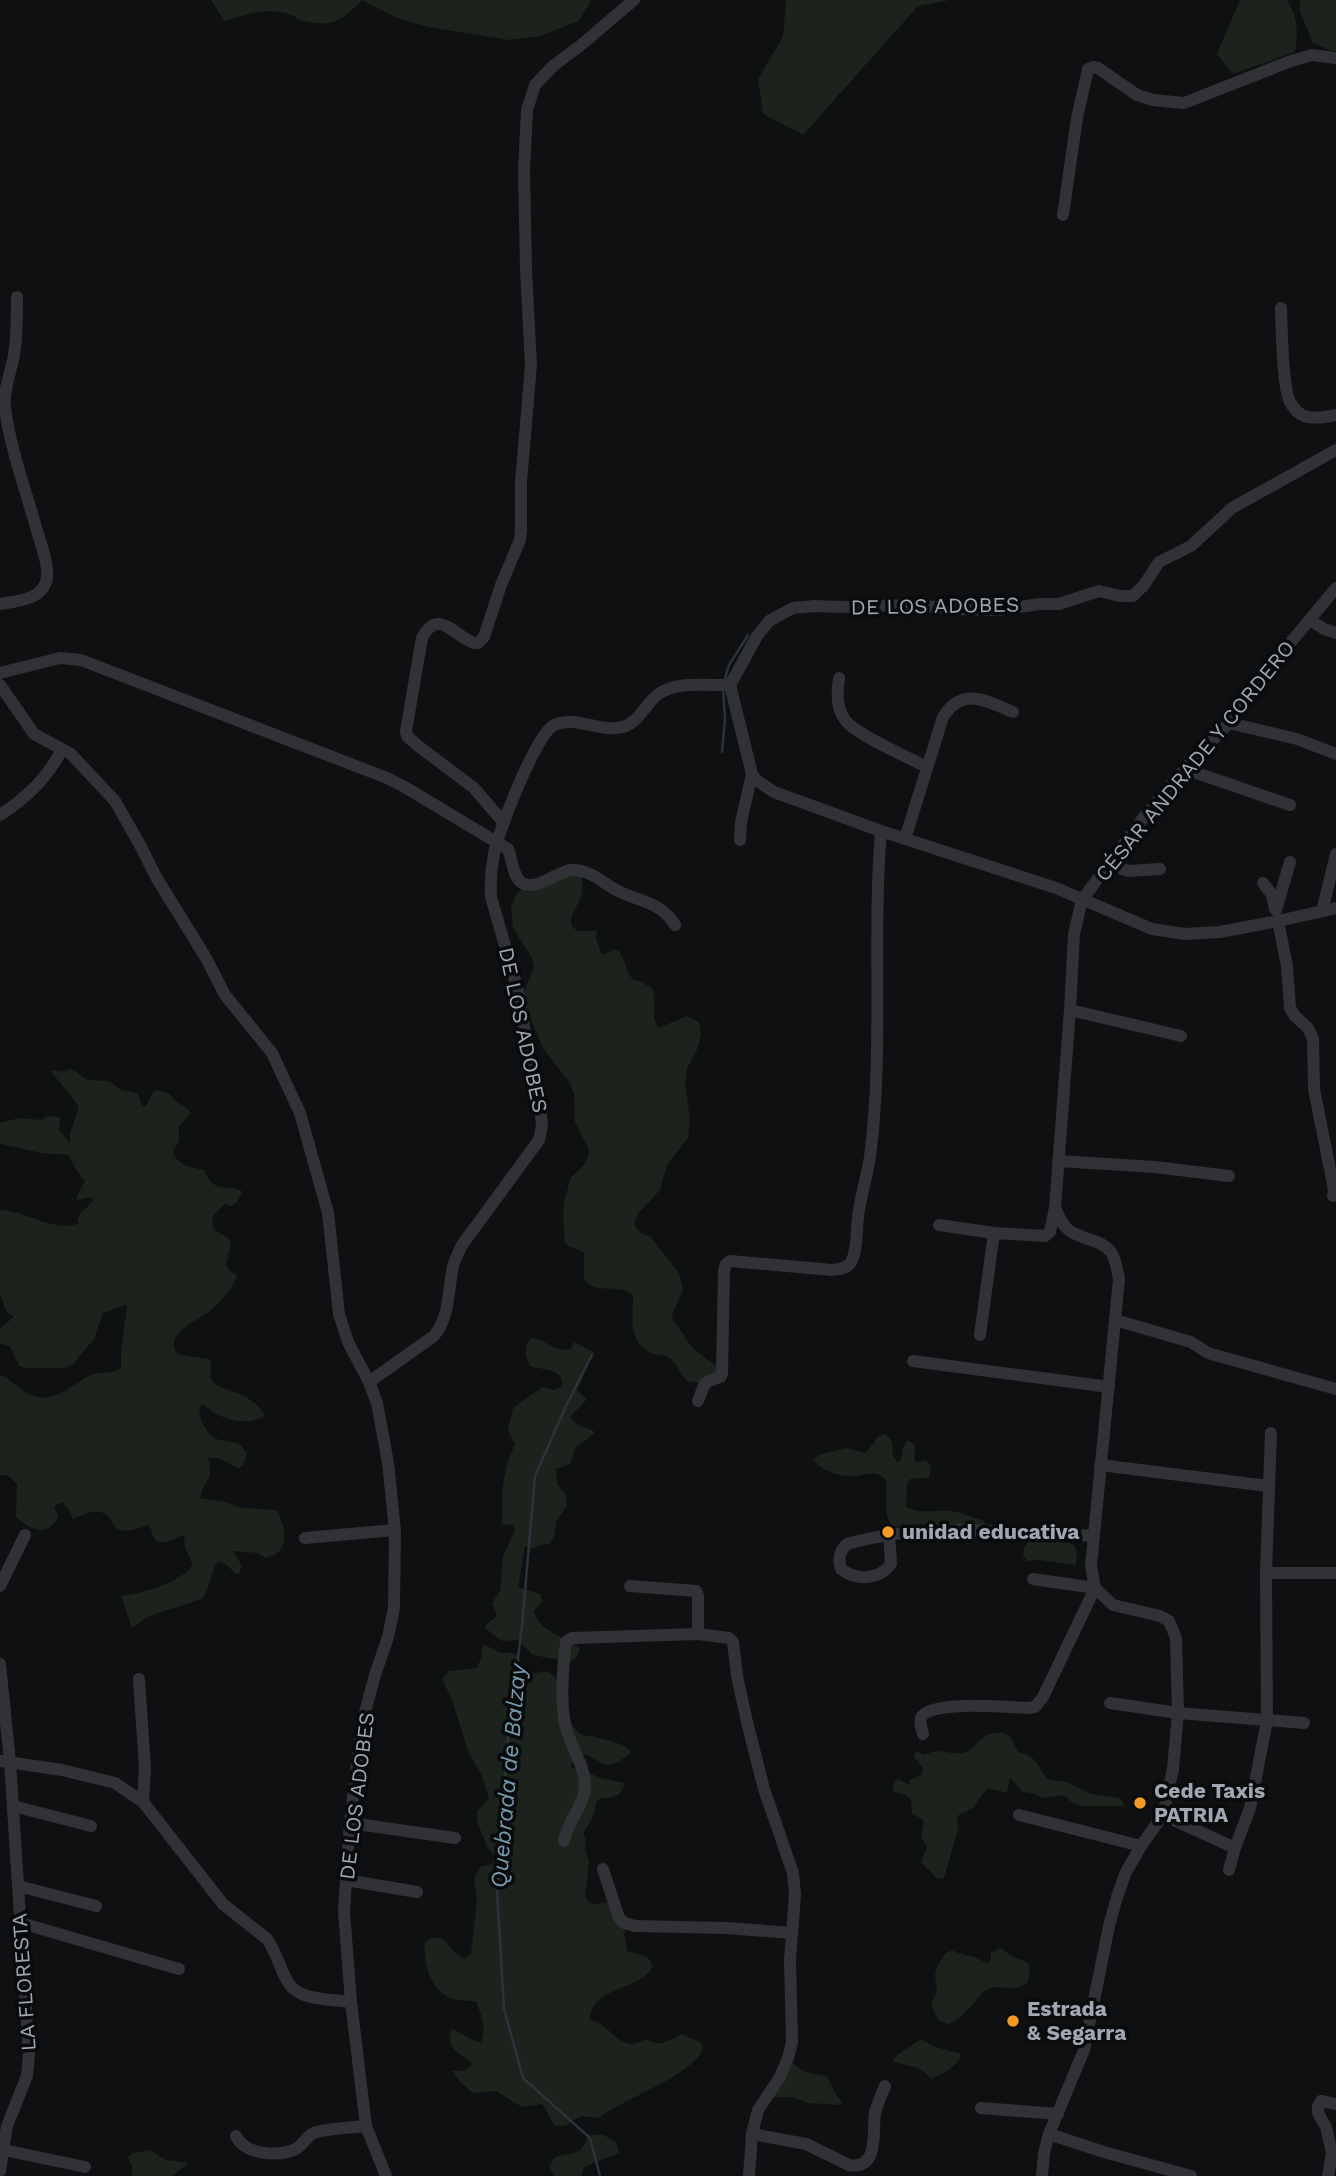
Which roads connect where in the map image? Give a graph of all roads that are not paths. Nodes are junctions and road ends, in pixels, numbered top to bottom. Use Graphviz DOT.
graph roads {
  1 [pos="634,0"];
  2 [pos="1336,58"];
  3 [pos="1063,215"];
  4 [pos="18,297"];
  5 [pos="1281,308"];
  6 [pos="1336,415"];
  7 [pos="1335,447"];
  8 [pos="1336,588"];
  9 [pos="0,604"];
  10 [pos="1310,620"];
  11 [pos="1336,633"];
  12 [pos="0,673"];
  13 [pos="839,678"];
  14 [pos="0,685"];
  15 [pos="723,685"];
  16 [pos="1013,712"];
  17 [pos="1229,723"];
  18 [pos="62,749"];
  19 [pos="1336,754"];
  20 [pos="927,767"];
  21 [pos="1185,769"];
  22 [pos="752,774"];
  23 [pos="1290,806"];
  24 [pos="0,815"];
  25 [pos="504,823"];
  26 [pos="881,831"];
  27 [pos="905,839"];
  28 [pos="740,841"];
  29 [pos="497,842"];
  30 [pos="1125,843"];
  31 [pos="1336,854"];
  32 [pos="1290,862"];
  33 [pos="1160,869"];
  34 [pos="1263,883"];
  35 [pos="1082,900"];
  36 [pos="1336,908"];
  37 [pos="1322,911"];
  38 [pos="1275,918"];
  39 [pos="675,925"];
  40 [pos="1070,1010"];
  41 [pos="1181,1035"];
  42 [pos="1058,1161"];
  43 [pos="1229,1176"];
  44 [pos="1334,1181"];
  45 [pos="1333,1196"];
  46 [pos="1055,1208"];
  47 [pos="939,1225"];
  48 [pos="994,1233"];
  49 [pos="1115,1320"];
  50 [pos="980,1335"];
  51 [pos="913,1360"];
  52 [pos="369,1382"];
  53 [pos="1109,1387"];
  54 [pos="1336,1388"];
  55 [pos="698,1401"];
  56 [pos="1271,1433"];
  57 [pos="1100,1465"];
  58 [pos="1268,1486"];
  59 [pos="395,1530"];
  60 [pos="889,1534"];
  61 [pos="25,1535"];
  62 [pos="1093,1536"];
  63 [pos="305,1538"];
  64 [pos="1266,1573"];
  65 [pos="1336,1573"];
  66 [pos="1033,1579"];
  67 [pos="0,1586"];
  68 [pos="630,1586"];
  69 [pos="1095,1588"];
  70 [pos="698,1634"];
  71 [pos="0,1664"];
  72 [pos="139,1679"];
  73 [pos="1110,1703"];
  74 [pos="1178,1713"];
  75 [pos="1267,1721"];
  76 [pos="1304,1723"];
  77 [pos="923,1734"];
  78 [pos="5,1762"];
  79 [pos="143,1802"];
  80 [pos="13,1806"];
  81 [pos="1019,1815"];
  82 [pos="1163,1815"];
  83 [pos="350,1823"];
  84 [pos="91,1826"];
  85 [pos="455,1838"];
  86 [pos="564,1841"];
  87 [pos="1141,1846"];
  88 [pos="1235,1848"];
  89 [pos="603,1869"];
  90 [pos="1229,1870"];
  91 [pos="346,1880"];
  92 [pos="18,1886"];
  93 [pos="417,1892"];
  94 [pos="96,1906"];
  95 [pos="20,1923"];
  96 [pos="792,1933"];
  97 [pos="179,1969"];
  98 [pos="351,2002"];
  99 [pos="885,2085"];
  100 [pos="1336,2104"];
  101 [pos="981,2108"];
  102 [pos="1058,2114"];
  103 [pos="366,2126"];
  104 [pos="751,2134"];
  105 [pos="1049,2134"];
  106 [pos="236,2136"];
  107 [pos="3,2147"];
  108 [pos="85,2167"];
  109 [pos="0,2171"];
  110 [pos="386,2176"];
  111 [pos="749,2176"];
  112 [pos="1042,2176"];
  113 [pos="1191,2176"];
  114 [pos="1328,2176"];
  1 -- 25 [label="street"];
  2 -- 3 [label="street"];
  4 -- 9 [label="street"];
  5 -- 6 [label="street"];
  7 -- 15 [label="street, DE LOS ADOBES"];
  8 -- 10 [label="street, CÉSAR ANDRADE Y CORDERO"];
  10 -- 11 [label="street"];
  10 -- 17 [label="street, CÉSAR ANDRADE Y CORDERO"];
  12 -- 29 [label="street"];
  13 -- 20 [label="street"];
  14 -- 18 [label="street"];
  15 -- 22 [label="street"];
  15 -- 25 [label="street, DE LOS ADOBES"];
  16 -- 20 [label="street"];
  17 -- 19 [label="street"];
  17 -- 21 [label="street, CÉSAR ANDRADE Y CORDERO"];
  18 -- 24 [label="street"];
  18 -- 52 [label="street"];
  20 -- 27 [label="street"];
  21 -- 23 [label="street"];
  21 -- 30 [label="street, CÉSAR ANDRADE Y CORDERO"];
  22 -- 26 [label="street"];
  22 -- 28 [label="street"];
  25 -- 29 [label="street, DE LOS ADOBES"];
  26 -- 27 [label="street"];
  26 -- 55 [label="street"];
  27 -- 35 [label="street"];
  29 -- 39 [label="street"];
  29 -- 52 [label="street, DE LOS ADOBES"];
  30 -- 33 [label="street"];
  30 -- 35 [label="street, CÉSAR ANDRADE Y CORDERO"];
  31 -- 37 [label="street"];
  32 -- 38 [label="street"];
  34 -- 38 [label="street"];
  35 -- 38 [label="street"];
  35 -- 40 [label="street, CÉSAR ANDRADE Y CORDERO"];
  36 -- 37 [label="street"];
  37 -- 38 [label="street"];
  38 -- 44 [label="street"];
  40 -- 41 [label="street"];
  40 -- 42 [label="street, CÉSAR ANDRADE Y CORDERO"];
  42 -- 43 [label="street"];
  42 -- 46 [label="street, CÉSAR ANDRADE Y CORDERO"];
  44 -- 45 [label="street"];
  46 -- 48 [label="street"];
  46 -- 49 [label="street"];
  47 -- 48 [label="street"];
  48 -- 50 [label="street"];
  49 -- 53 [label="street"];
  49 -- 54 [label="street"];
  51 -- 53 [label="street"];
  52 -- 59 [label="street, DE LOS ADOBES"];
  53 -- 57 [label="street"];
  56 -- 58 [label="street"];
  57 -- 58 [label="street"];
  57 -- 62 [label="street"];
  58 -- 64 [label="street"];
  59 -- 63 [label="street"];
  59 -- 83 [label="street, DE LOS ADOBES"];
  60 -- 60 [label="street"];
  60 -- 62 [label="street"];
  61 -- 67 [label="street"];
  62 -- 69 [label="street"];
  64 -- 65 [label="street"];
  64 -- 75 [label="street"];
  66 -- 69 [label="street"];
  68 -- 70 [label="street"];
  69 -- 74 [label="street"];
  69 -- 77 [label="street"];
  70 -- 86 [label="street"];
  70 -- 96 [label="street"];
  71 -- 78 [label="street, LA FLORESTA"];
  72 -- 79 [label="street"];
  73 -- 74 [label="street"];
  74 -- 75 [label="street"];
  74 -- 82 [label="street"];
  75 -- 76 [label="street"];
  75 -- 88 [label="street"];
  78 -- 79 [label="street"];
  78 -- 80 [label="street, LA FLORESTA"];
  79 -- 98 [label="street"];
  80 -- 84 [label="street"];
  80 -- 92 [label="street, LA FLORESTA"];
  81 -- 87 [label="street"];
  82 -- 87 [label="street"];
  82 -- 88 [label="street"];
  83 -- 85 [label="street"];
  83 -- 91 [label="street, DE LOS ADOBES"];
  87 -- 102 [label="street"];
  88 -- 90 [label="street"];
  89 -- 96 [label="street"];
  91 -- 93 [label="street"];
  91 -- 98 [label="street, DE LOS ADOBES"];
  92 -- 94 [label="street"];
  92 -- 95 [label="street, LA FLORESTA"];
  95 -- 97 [label="street"];
  95 -- 107 [label="street, LA FLORESTA"];
  96 -- 104 [label="street"];
  98 -- 103 [label="street, DE LOS ADOBES"];
  99 -- 104 [label="street"];
  100 -- 114 [label="street"];
  101 -- 102 [label="street"];
  102 -- 105 [label="street"];
  103 -- 106 [label="street"];
  103 -- 110 [label="street, DE LOS ADOBES"];
  104 -- 111 [label="street"];
  105 -- 112 [label="street"];
  105 -- 113 [label="street"];
  107 -- 108 [label="street"];
  107 -- 109 [label="street, LA FLORESTA"];
}
